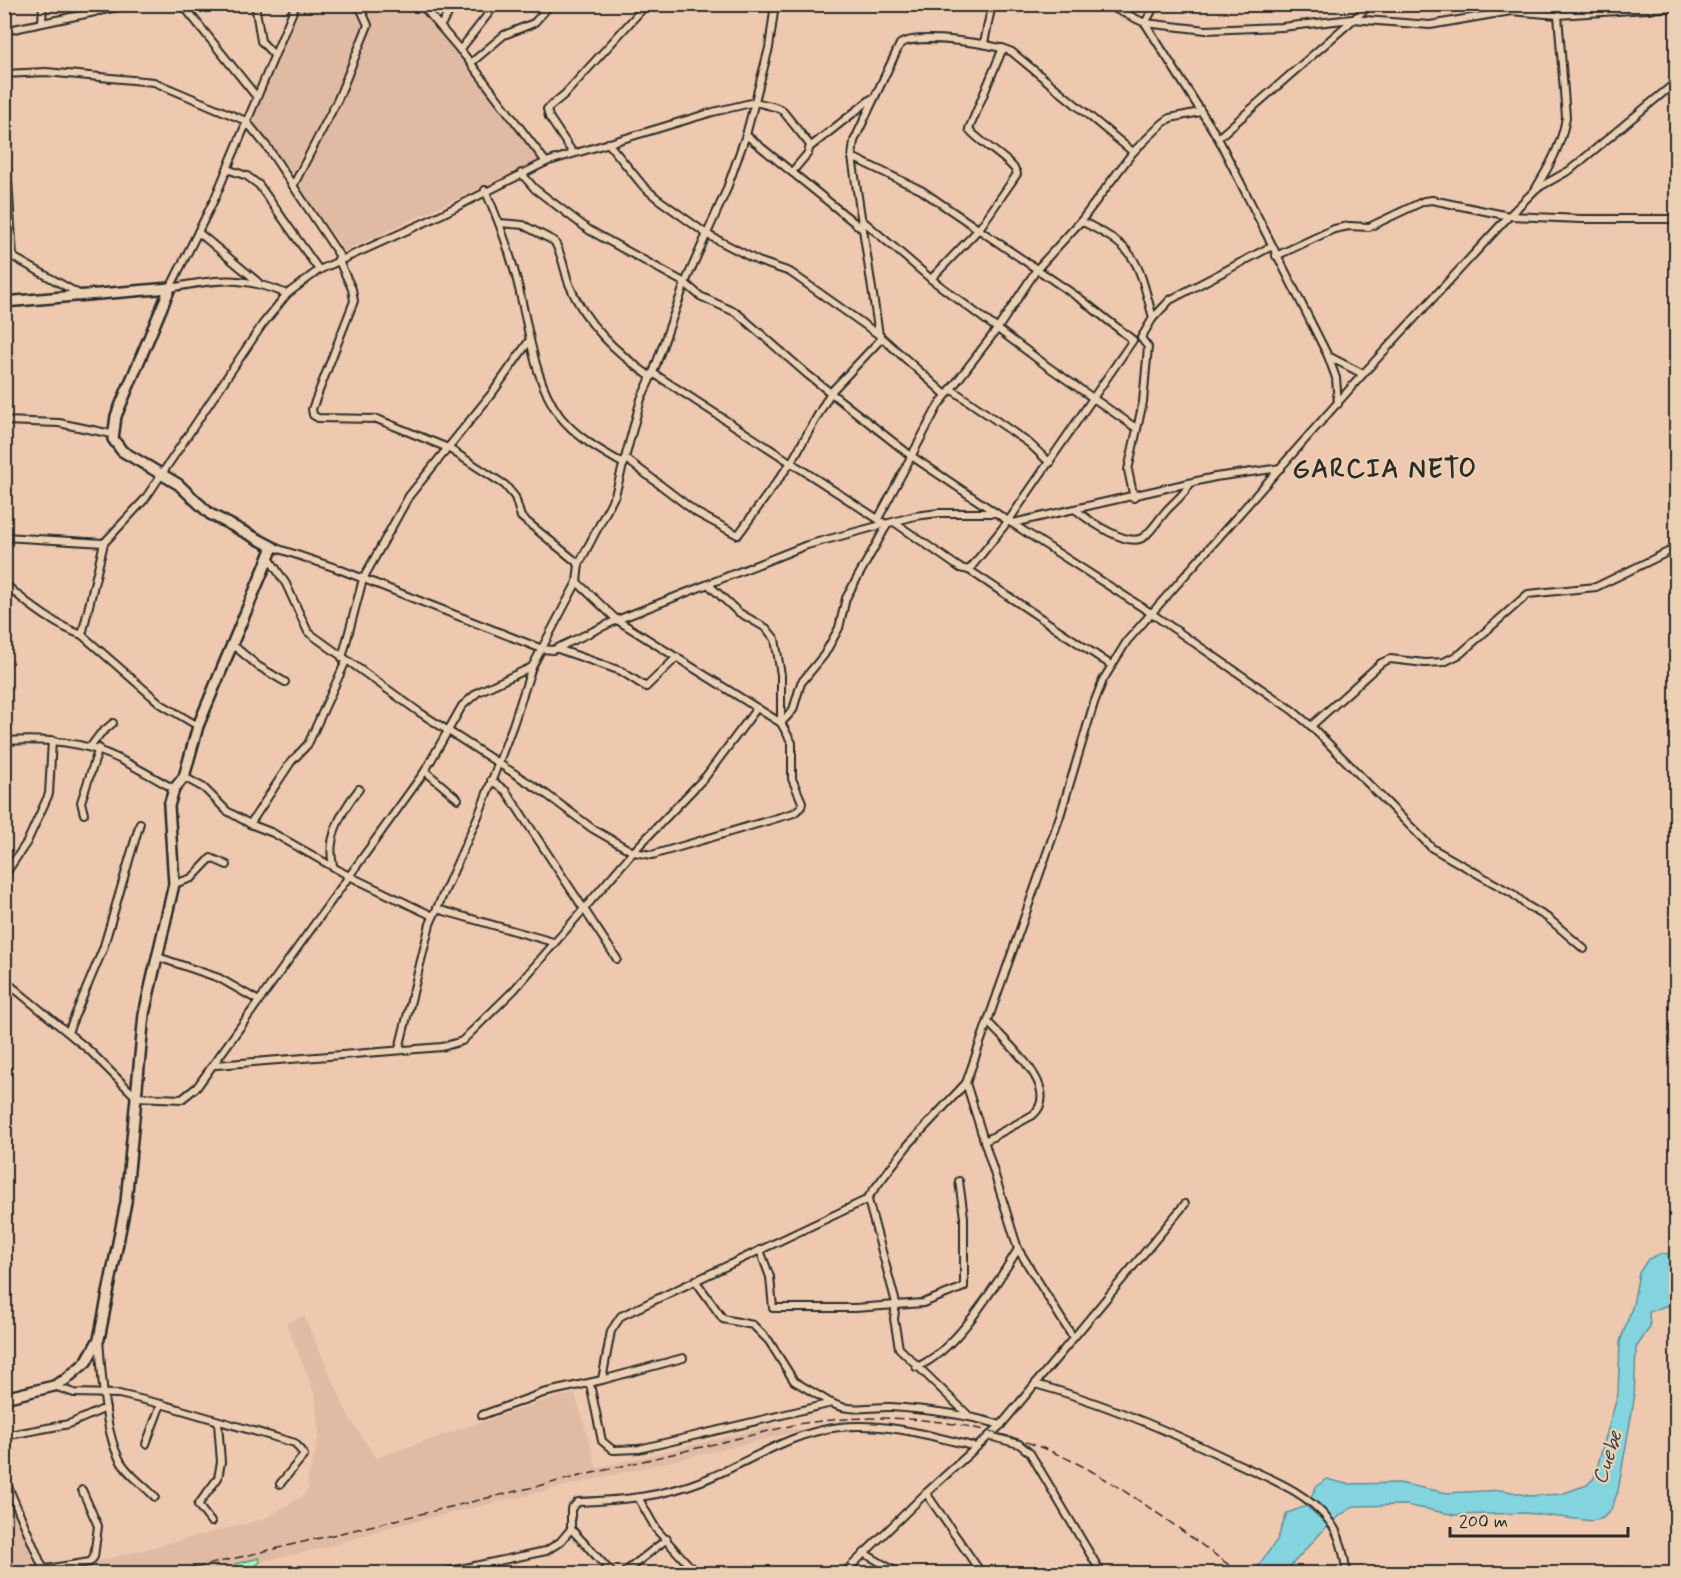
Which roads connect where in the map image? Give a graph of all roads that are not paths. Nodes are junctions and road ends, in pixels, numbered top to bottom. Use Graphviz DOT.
graph roads {
  1 [pos="43,4"];
  2 [pos="106,4"];
  3 [pos="130,4"];
  4 [pos="182,4"];
  5 [pos="255,4"];
  6 [pos="296,4"];
  7 [pos="354,4"];
  8 [pos="421,4"];
  9 [pos="455,4"];
  10 [pos="496,4"];
  11 [pos="551,4"];
  12 [pos="647,4"];
  13 [pos="775,4"];
  14 [pos="992,4"];
  15 [pos="1105,4"];
  16 [pos="1156,4"];
  17 [pos="1371,4"];
  18 [pos="1560,4"];
  19 [pos="360,5"];
  20 [pos="1677,7"];
  21 [pos="95,12"];
  22 [pos="1558,15"];
  23 [pos="1352,19"];
  24 [pos="42,23"];
  25 [pos="1145,23"];
  26 [pos="440,26"];
  27 [pos="4,31"];
  28 [pos="984,43"];
  29 [pos="1003,48"];
  30 [pos="460,50"];
  31 [pos="274,55"];
  32 [pos="471,63"];
  33 [pos="6,74"];
  34 [pos="1677,82"];
  35 [pos="256,96"];
  36 [pos="874,96"];
  37 [pos="755,102"];
  38 [pos="1200,112"];
  39 [pos="246,121"];
  40 [pos="746,135"];
  41 [pos="1218,138"];
  42 [pos="608,143"];
  43 [pos="810,147"];
  44 [pos="1133,152"];
  45 [pos="573,153"];
  46 [pos="852,157"];
  47 [pos="546,162"];
  48 [pos="227,169"];
  49 [pos="792,172"];
  50 [pos="521,173"];
  51 [pos="293,186"];
  52 [pos="1536,189"];
  53 [pos="485,190"];
  54 [pos="1509,216"];
  55 [pos="1677,219"];
  56 [pos="862,220"];
  57 [pos="1081,220"];
  58 [pos="500,223"];
  59 [pos="861,228"];
  60 [pos="979,229"];
  61 [pos="198,232"];
  62 [pos="708,235"];
  63 [pos="1272,246"];
  64 [pos="4,252"];
  65 [pos="1276,256"];
  66 [pos="14,257"];
  67 [pos="339,258"];
  68 [pos="1037,269"];
  69 [pos="319,270"];
  70 [pos="931,279"];
  71 [pos="259,282"];
  72 [pos="685,283"];
  73 [pos="170,288"];
  74 [pos="287,294"];
  75 [pos="82,296"];
  76 [pos="4,302"];
  77 [pos="1153,318"];
  78 [pos="998,328"];
  79 [pos="880,336"];
  80 [pos="1137,339"];
  81 [pos="530,341"];
  82 [pos="1328,356"];
  83 [pos="1363,374"];
  84 [pos="652,375"];
  85 [pos="951,389"];
  86 [pos="831,392"];
  87 [pos="946,396"];
  88 [pos="1094,398"];
  89 [pos="1338,404"];
  90 [pos="4,421"];
  91 [pos="1136,428"];
  92 [pos="112,434"];
  93 [pos="448,448"];
  94 [pos="910,455"];
  95 [pos="625,461"];
  96 [pos="792,462"];
  97 [pos="1050,463"];
  98 [pos="1282,468"];
  99 [pos="161,475"];
  100 [pos="1190,484"];
  101 [pos="1134,498"];
  102 [pos="1076,510"];
  103 [pos="996,513"];
  104 [pos="878,519"];
  105 [pos="894,522"];
  106 [pos="1011,522"];
  107 [pos="887,525"];
  108 [pos="4,537"];
  109 [pos="104,543"];
  110 [pos="273,547"];
  111 [pos="1677,548"];
  112 [pos="269,558"];
  113 [pos="579,564"];
  114 [pos="969,570"];
  115 [pos="363,579"];
  116 [pos="4,582"];
  117 [pos="578,582"];
  118 [pos="708,584"];
  119 [pos="1151,613"];
  120 [pos="617,620"];
  121 [pos="82,635"];
  122 [pos="233,645"];
  123 [pos="542,649"];
  124 [pos="558,649"];
  125 [pos="677,657"];
  126 [pos="344,660"];
  127 [pos="1112,665"];
  128 [pos="532,667"];
  129 [pos="285,682"];
  130 [pos="757,708"];
  131 [pos="113,723"];
  132 [pos="781,723"];
  133 [pos="198,726"];
  134 [pos="1311,726"];
  135 [pos="448,730"];
  136 [pos="52,740"];
  137 [pos="4,741"];
  138 [pos="95,747"];
  139 [pos="498,763"];
  140 [pos="424,771"];
  141 [pos="183,777"];
  142 [pos="491,780"];
  143 [pos="174,789"];
  144 [pos="359,789"];
  145 [pos="458,799"];
  146 [pos="84,814"];
  147 [pos="140,823"];
  148 [pos="250,824"];
  149 [pos="633,852"];
  150 [pos="227,865"];
  151 [pos="333,865"];
  152 [pos="4,876"];
  153 [pos="350,876"];
  154 [pos="174,885"];
  155 [pos="582,908"];
  156 [pos="437,909"];
  157 [pos="433,916"];
  158 [pos="553,942"];
  159 [pos="1584,949"];
  160 [pos="158,957"];
  161 [pos="617,959"];
  162 [pos="4,980"];
  163 [pos="259,1001"];
  164 [pos="988,1022"];
  165 [pos="68,1032"];
  166 [pos="399,1049"];
  167 [pos="216,1065"];
  168 [pos="966,1083"];
  169 [pos="136,1097"];
  170 [pos="985,1141"];
  171 [pos="959,1181"];
  172 [pos="866,1200"];
  173 [pos="1185,1204"];
  174 [pos="1018,1249"];
  175 [pos="760,1250"];
  176 [pos="694,1280"];
  177 [pos="894,1303"];
  178 [pos="1072,1336"];
  179 [pos="99,1340"];
  180 [pos="683,1358"];
  181 [pos="916,1367"];
  182 [pos="602,1380"];
  183 [pos="590,1384"];
  184 [pos="1035,1384"];
  185 [pos="54,1386"];
  186 [pos="103,1393"];
  187 [pos="4,1398"];
  188 [pos="832,1403"];
  189 [pos="161,1404"];
  190 [pos="106,1408"];
  191 [pos="482,1415"];
  192 [pos="968,1415"];
  193 [pos="218,1422"];
  194 [pos="1001,1425"];
  195 [pos="4,1436"];
  196 [pos="989,1436"];
  197 [pos="146,1444"];
  198 [pos="976,1447"];
  199 [pos="4,1477"];
  200 [pos="280,1484"];
  201 [pos="82,1490"];
  202 [pos="926,1493"];
  203 [pos="155,1497"];
  204 [pos="639,1499"];
  205 [pos="211,1522"];
  206 [pos="571,1529"];
  207 [pos="668,1539"];
  208 [pos="864,1553"];
  209 [pos="436,1574"];
  210 [pos="613,1574"];
  211 [pos="622,1574"];
  212 [pos="697,1574"];
  213 [pos="843,1574"];
  214 [pos="900,1574"];
  215 [pos="982,1574"];
  216 [pos="1102,1574"];
  217 [pos="1347,1574"];
  218 [pos="1618,1574"];
  219 [pos="1630,1574"];
  1 -- 24 [label="street"];
  2 -- 21 [label="street"];
  3 -- 21 [label="street"];
  4 -- 35 [label="street"];
  5 -- 31 [label="street"];
  6 -- 31 [label="street"];
  7 -- 19 [label="street"];
  8 -- 26 [label="street"];
  9 -- 26 [label="street"];
  10 -- 30 [label="street"];
  11 -- 32 [label="street"];
  12 -- 45 [label="street"];
  13 -- 37 [label="street"];
  14 -- 28 [label="street"];
  15 -- 25 [label="street"];
  16 -- 25 [label="street"];
  17 -- 23 [label="street"];
  18 -- 22 [label="street"];
  19 -- 51 [label="street"];
  20 -- 22 [label="street"];
  21 -- 24 [label="street"];
  22 -- 23 [label="street"];
  22 -- 52 [label="street"];
  23 -- 25 [label="street"];
  23 -- 41 [label="street"];
  24 -- 27 [label="street"];
  25 -- 38 [label="street"];
  26 -- 30 [label="street"];
  28 -- 29 [label="street"];
  28 -- 36 [label="street"];
  29 -- 44 [label="street"];
  29 -- 60 [label="street"];
  30 -- 32 [label="street"];
  31 -- 35 [label="street"];
  32 -- 47 [label="street"];
  33 -- 39 [label="street"];
  33 -- 66 [label="street"];
  34 -- 52 [label="street"];
  35 -- 39 [label="street"];
  36 -- 43 [label="street"];
  36 -- 46 [label="street"];
  37 -- 40 [label="street"];
  37 -- 42 [label="street"];
  37 -- 43 [label="street"];
  38 -- 41 [label="street"];
  38 -- 44 [label="street"];
  39 -- 48 [label="street"];
  39 -- 51 [label="street"];
  40 -- 49 [label="street"];
  40 -- 62 [label="street"];
  41 -- 63 [label="street"];
  42 -- 45 [label="street"];
  42 -- 62 [label="street"];
  43 -- 49 [label="street"];
  44 -- 57 [label="street"];
  45 -- 47 [label="street"];
  46 -- 56 [label="street"];
  46 -- 60 [label="street"];
  47 -- 50 [label="street"];
  48 -- 61 [label="street"];
  48 -- 69 [label="street"];
  49 -- 59 [label="street"];
  50 -- 53 [label="street"];
  50 -- 72 [label="street"];
  51 -- 67 [label="street"];
  52 -- 54 [label="street"];
  53 -- 58 [label="street"];
  53 -- 67 [label="street"];
  54 -- 55 [label="street"];
  54 -- 65 [label="street"];
  54 -- 83 [label="street"];
  56 -- 59 [label="street"];
  56 -- 70 [label="street"];
  57 -- 68 [label="street"];
  57 -- 77 [label="street"];
  58 -- 81 [label="street"];
  58 -- 84 [label="street"];
  59 -- 79 [label="street"];
  60 -- 68 [label="street"];
  60 -- 70 [label="street"];
  61 -- 71 [label="street"];
  61 -- 73 [label="street"];
  62 -- 72 [label="street"];
  62 -- 79 [label="street"];
  63 -- 65 [label="street"];
  63 -- 77 [label="street"];
  64 -- 66 [label="street"];
  65 -- 82 [label="street"];
  66 -- 75 [label="street"];
  67 -- 69 [label="street"];
  67 -- 93 [label="street"];
  68 -- 78 [label="street"];
  68 -- 80 [label="street"];
  69 -- 74 [label="street"];
  70 -- 78 [label="street"];
  71 -- 73 [label="street"];
  71 -- 74 [label="street"];
  72 -- 84 [label="street"];
  72 -- 86 [label="street"];
  73 -- 75 [label="street"];
  73 -- 92 [label="street"];
  74 -- 99 [label="street"];
  75 -- 76 [label="street"];
  77 -- 80 [label="street"];
  78 -- 85 [label="street"];
  78 -- 88 [label="street"];
  79 -- 86 [label="street"];
  79 -- 87 [label="street"];
  80 -- 88 [label="street"];
  80 -- 91 [label="street"];
  81 -- 93 [label="street"];
  81 -- 95 [label="street"];
  82 -- 83 [label="street"];
  82 -- 89 [label="street"];
  83 -- 89 [label="street"];
  84 -- 95 [label="street"];
  84 -- 96 [label="street"];
  85 -- 87 [label="street"];
  85 -- 97 [label="street"];
  86 -- 94 [label="street"];
  86 -- 96 [label="street"];
  87 -- 94 [label="street"];
  88 -- 91 [label="street"];
  88 -- 97 [label="street"];
  89 -- 98 [label="street"];
  90 -- 92 [label="street"];
  91 -- 101 [label="street"];
  92 -- 99 [label="street"];
  93 -- 113 [label="street"];
  93 -- 115 [label="street"];
  94 -- 103 [label="street"];
  94 -- 104 [label="street"];
  95 -- 96 [label="street"];
  95 -- 113 [label="street"];
  96 -- 104 [label="street"];
  97 -- 106 [label="street"];
  98 -- 100 [label="street"];
  98 -- 119 [label="street"];
  99 -- 109 [label="street"];
  99 -- 110 [label="street"];
  100 -- 101 [label="street"];
  100 -- 102 [label="street"];
  101 -- 102 [label="street"];
  102 -- 106 [label="street"];
  103 -- 105 [label="street"];
  103 -- 106 [label="street"];
  104 -- 107 [label="street"];
  105 -- 107 [label="street"];
  105 -- 114 [label="street"];
  106 -- 114 [label="street"];
  106 -- 119 [label="street"];
  107 -- 118 [label="street"];
  107 -- 132 [label="street"];
  108 -- 109 [label="street"];
  109 -- 121 [label="street"];
  110 -- 112 [label="street"];
  110 -- 115 [label="street"];
  111 -- 134 [label="street"];
  112 -- 122 [label="street"];
  112 -- 126 [label="street"];
  113 -- 117 [label="street"];
  114 -- 127 [label="street"];
  115 -- 123 [label="street"];
  115 -- 126 [label="street"];
  116 -- 121 [label="street"];
  117 -- 120 [label="street"];
  117 -- 123 [label="street"];
  118 -- 120 [label="street"];
  118 -- 132 [label="street"];
  119 -- 127 [label="street"];
  119 -- 134 [label="street"];
  120 -- 124 [label="street"];
  120 -- 125 [label="street"];
  121 -- 133 [label="street"];
  122 -- 129 [label="street"];
  122 -- 133 [label="street"];
  123 -- 124 [label="street"];
  123 -- 128 [label="street"];
  124 -- 125 [label="street"];
  125 -- 130 [label="street"];
  126 -- 135 [label="street"];
  126 -- 148 [label="street"];
  127 -- 164 [label="street"];
  128 -- 135 [label="street"];
  128 -- 139 [label="street"];
  130 -- 132 [label="street"];
  130 -- 149 [label="street"];
  131 -- 138 [label="street"];
  132 -- 149 [label="street"];
  133 -- 141 [label="street"];
  134 -- 159 [label="street"];
  135 -- 139 [label="street"];
  135 -- 140 [label="street"];
  136 -- 137 [label="street"];
  136 -- 138 [label="street"];
  136 -- 152 [label="street"];
  138 -- 143 [label="street"];
  138 -- 146 [label="street"];
  139 -- 142 [label="street"];
  139 -- 149 [label="street"];
  140 -- 145 [label="street"];
  140 -- 153 [label="street"];
  141 -- 143 [label="street"];
  141 -- 148 [label="street"];
  142 -- 155 [label="street"];
  142 -- 156 [label="street"];
  143 -- 154 [label="street"];
  144 -- 151 [label="street"];
  147 -- 165 [label="street"];
  148 -- 151 [label="street"];
  149 -- 155 [label="street"];
  150 -- 154 [label="street"];
  151 -- 153 [label="street"];
  153 -- 157 [label="street"];
  153 -- 163 [label="street"];
  154 -- 160 [label="street"];
  155 -- 158 [label="street"];
  155 -- 161 [label="street"];
  156 -- 157 [label="street"];
  156 -- 158 [label="street"];
  157 -- 166 [label="street"];
  158 -- 166 [label="street"];
  160 -- 163 [label="street"];
  160 -- 169 [label="street"];
  162 -- 165 [label="street"];
  163 -- 167 [label="street"];
  164 -- 168 [label="street"];
  164 -- 170 [label="street"];
  165 -- 169 [label="street"];
  166 -- 167 [label="street"];
  167 -- 169 [label="street"];
  168 -- 170 [label="street"];
  168 -- 172 [label="street"];
  169 -- 179 [label="street"];
  170 -- 174 [label="street"];
  171 -- 177 [label="street"];
  172 -- 175 [label="street"];
  172 -- 177 [label="street"];
  173 -- 178 [label="street"];
  174 -- 178 [label="street"];
  174 -- 181 [label="street"];
  175 -- 176 [label="street"];
  175 -- 177 [label="street"];
  176 -- 182 [label="street"];
  176 -- 188 [label="street"];
  177 -- 181 [label="street"];
  178 -- 184 [label="street"];
  179 -- 185 [label="street"];
  179 -- 186 [label="street"];
  180 -- 182 [label="street"];
  181 -- 192 [label="street"];
  182 -- 183 [label="street"];
  183 -- 188 [label="street"];
  183 -- 191 [label="street"];
  184 -- 194 [label="street"];
  184 -- 217 [label="street"];
  185 -- 186 [label="street"];
  185 -- 187 [label="street"];
  186 -- 189 [label="street"];
  186 -- 190 [label="street"];
  188 -- 192 [label="street"];
  189 -- 193 [label="street"];
  189 -- 197 [label="street"];
  190 -- 195 [label="street"];
  190 -- 203 [label="street"];
  192 -- 194 [label="street"];
  193 -- 200 [label="street"];
  193 -- 205 [label="street"];
  194 -- 196 [label="street"];
  196 -- 198 [label="street"];
  196 -- 216 [label="street"];
  198 -- 202 [label="street"];
  198 -- 204 [label="street"];
  199 -- 201 [label="street"];
  202 -- 208 [label="street"];
  202 -- 215 [label="street"];
  204 -- 206 [label="street"];
  204 -- 207 [label="street"];
  206 -- 209 [label="street"];
  206 -- 210 [label="street"];
  207 -- 211 [label="street"];
  207 -- 212 [label="street"];
  208 -- 213 [label="street"];
  208 -- 214 [label="street"];
  218 -- 219 [label="street"];
}
